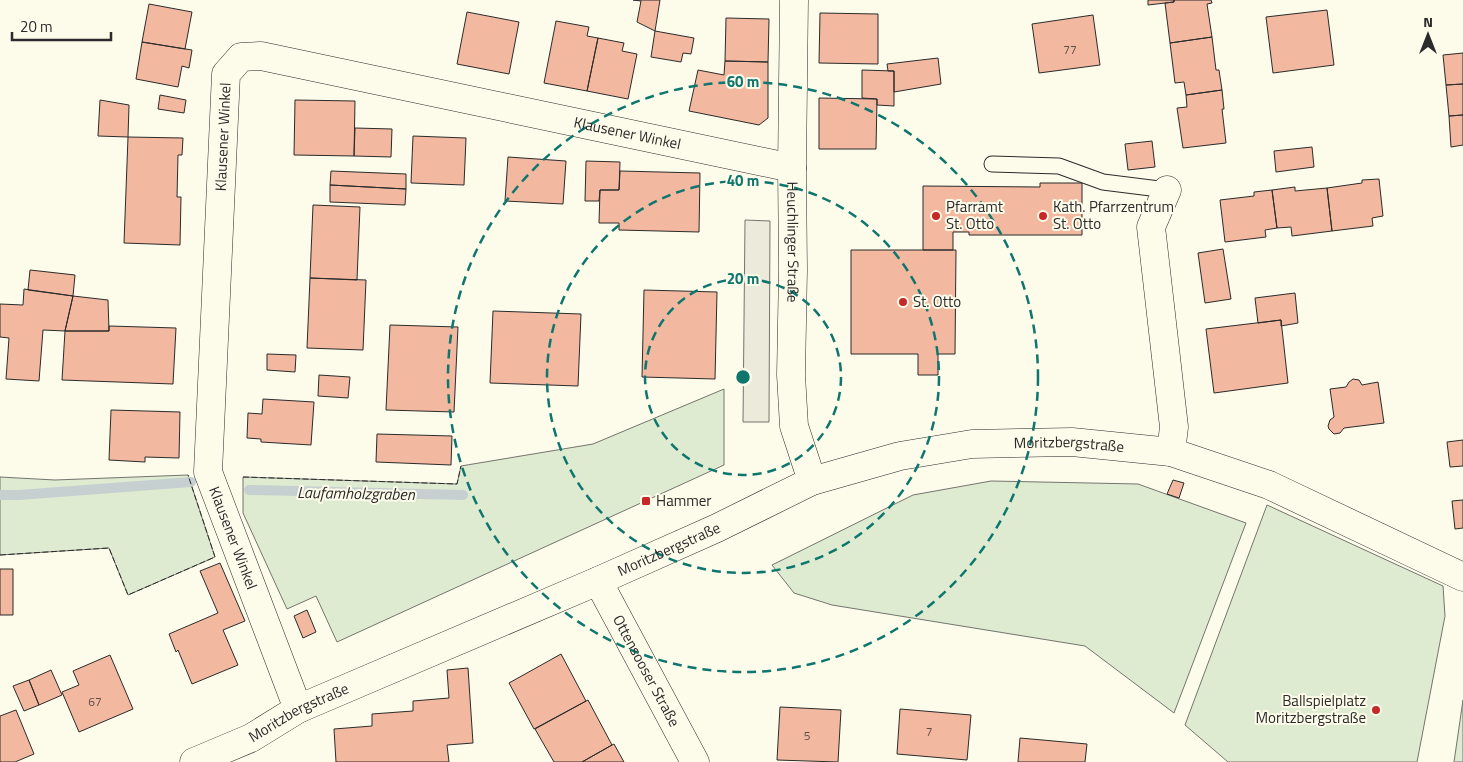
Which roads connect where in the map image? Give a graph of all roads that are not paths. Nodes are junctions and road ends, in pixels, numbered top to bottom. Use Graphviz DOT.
graph roads {
  1 [pos="794,0"];
  2 [pos="992,164"];
  3 [pos="792,168"];
  4 [pos="1167,190"];
  5 [pos="1171,452"];
  6 [pos="812,481"];
  7 [pos="1463,577"];
  8 [pos="598,581"];
  9 [pos="298,709"];
  10 [pos="252,750"];
  11 [pos="194,762"];
  12 [pos="695,762"];
  1 -- 3 [label="street, Heuchlinger Straße"];
  2 -- 4 [label="lane"];
  3 -- 6 [label="street, Heuchlinger Straße"];
  3 -- 9 [label="street, Klausener Winkel"];
  4 -- 5 [label="street"];
  5 -- 6 [label="street, Moritzbergstraße"];
  5 -- 7 [label="street, Moritzbergstraße"];
  6 -- 8 [label="street, Moritzbergstraße"];
  8 -- 9 [label="street, Moritzbergstraße"];
  8 -- 12 [label="street, Ottensooser Straße"];
  9 -- 10 [label="street, Moritzbergstraße"];
  10 -- 11 [label="street, Moritzbergstraße"];
}
